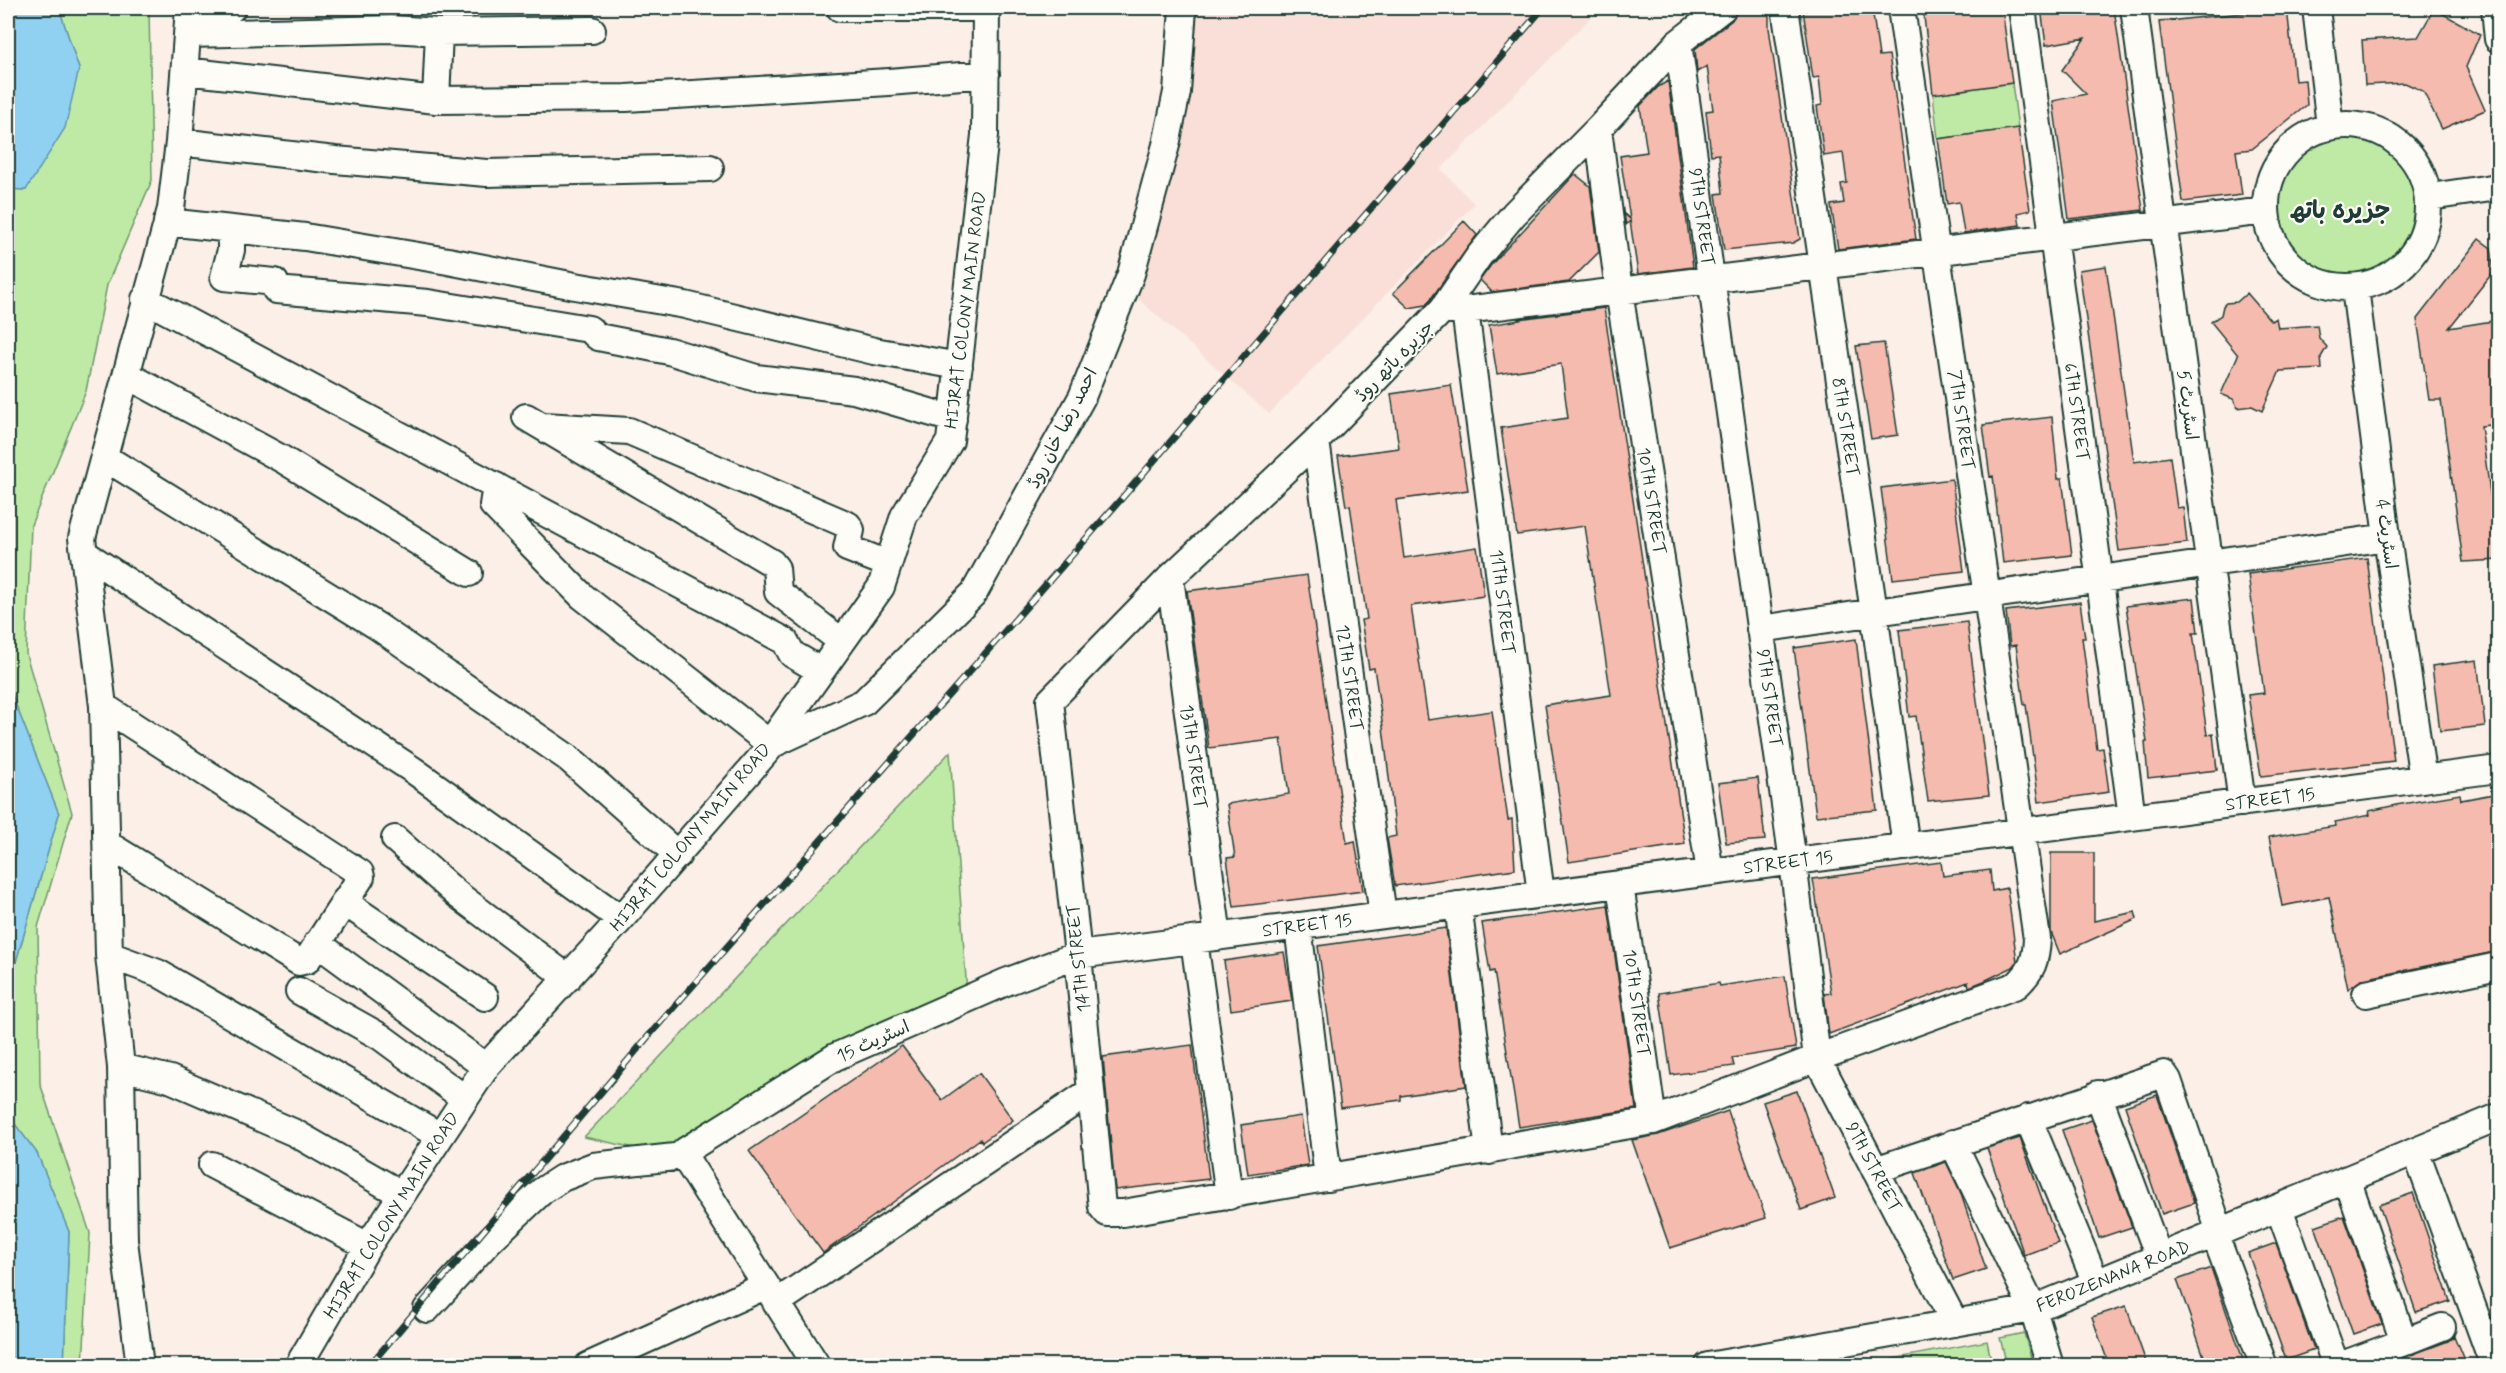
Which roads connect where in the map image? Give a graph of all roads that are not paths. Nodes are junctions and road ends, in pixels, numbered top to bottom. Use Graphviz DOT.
graph roads {
  1 [pos="232,8"];
  2 [pos="840,8"];
  3 [pos="986,8"];
  4 [pos="1183,8"];
  5 [pos="1723,8"];
  6 [pos="1785,8"];
  7 [pos="1901,8"];
  8 [pos="2022,8"];
  9 [pos="2134,8"];
  10 [pos="2316,8"];
  11 [pos="2495,8"];
  12 [pos="188,17"];
  13 [pos="592,30"];
  14 [pos="439,32"];
  15 [pos="2499,39"];
  16 [pos="1678,43"];
  17 [pos="185,71"];
  18 [pos="986,74"];
  19 [pos="436,100"];
  20 [pos="2330,126"];
  21 [pos="1598,129"];
  22 [pos="179,142"];
  23 [pos="710,168"];
  24 [pos="2499,187"];
  25 [pos="2430,197"];
  26 [pos="2265,211"];
  27 [pos="167,222"];
  28 [pos="2164,224"];
  29 [pos="231,229"];
  30 [pos="2053,237"];
  31 [pos="1938,252"];
  32 [pos="1822,266"];
  33 [pos="1711,280"];
  34 [pos="2355,288"];
  35 [pos="1619,291"];
  36 [pos="145,299"];
  37 [pos="1454,310"];
  38 [pos="959,366"];
  39 [pos="127,375"];
  40 [pos="953,419"];
  41 [pos="1316,441"];
  42 [pos="104,457"];
  43 [pos="496,486"];
  44 [pos="2387,537"];
  45 [pos="84,553"];
  46 [pos="2208,563"];
  47 [pos="888,564"];
  48 [pos="469,573"];
  49 [pos="1170,578"];
  50 [pos="2100,579"];
  51 [pos="1987,596"];
  52 [pos="1874,612"];
  53 [pos="1760,628"];
  54 [pos="842,642"];
  55 [pos="821,672"];
  56 [pos="1050,701"];
  57 [pos="103,706"];
  58 [pos="771,744"];
  59 [pos="2499,769"];
  60 [pos="2424,779"];
  61 [pos="2242,803"];
  62 [pos="2132,817"];
  63 [pos="2022,832"];
  64 [pos="395,839"];
  65 [pos="107,844"];
  66 [pos="1906,847"];
  67 [pos="678,855"];
  68 [pos="1793,862"];
  69 [pos="1710,872"];
  70 [pos="1620,884"];
  71 [pos="1541,894"];
  72 [pos="344,902"];
  73 [pos="1458,905"];
  74 [pos="1383,915"];
  75 [pos="621,919"];
  76 [pos="1298,926"];
  77 [pos="1206,938"];
  78 [pos="316,943"];
  79 [pos="109,955"];
  80 [pos="1078,955"];
  81 [pos="2499,966"];
  82 [pos="568,978"];
  83 [pos="299,991"];
  84 [pos="2366,993"];
  85 [pos="485,997"];
  86 [pos="1817,1058"];
  87 [pos="121,1067"];
  88 [pos="486,1067"];
  89 [pos="1091,1091"];
  90 [pos="2098,1094"];
  91 [pos="464,1098"];
  92 [pos="2499,1117"];
  93 [pos="2028,1118"];
  94 [pos="1653,1121"];
  95 [pos="440,1136"];
  96 [pos="1953,1143"];
  97 [pos="1489,1151"];
  98 [pos="2416,1152"];
  99 [pos="684,1156"];
  100 [pos="212,1165"];
  101 [pos="1875,1170"];
  102 [pos="1328,1178"];
  103 [pos="2347,1179"];
  104 [pos="401,1194"];
  105 [pos="1229,1196"];
  106 [pos="2278,1208"];
  107 [pos="1107,1213"];
  108 [pos="2217,1233"];
  109 [pos="368,1246"];
  110 [pos="2159,1257"];
  111 [pos="2097,1283"];
  112 [pos="771,1294"];
  113 [pos="427,1309"];
  114 [pos="2033,1309"];
  115 [pos="1954,1323"];
  116 [pos="2442,1327"];
  117 [pos="2404,1341"];
  118 [pos="140,1365"];
  119 [pos="298,1365"];
  120 [pos="588,1365"];
  121 [pos="817,1365"];
  122 [pos="1708,1365"];
  123 [pos="2050,1365"];
  124 [pos="2264,1365"];
  125 [pos="2337,1365"];
  126 [pos="2494,1365"];
  1 -- 12 [label="street"];
  2 -- 3 [label="street"];
  3 -- 18 [label="street, HIJRAT COLONY MAIN ROAD"];
  4 -- 58 [label="street, احمد رضا خان روڈ"];
  5 -- 16 [label="street, جزیرہ باتھ روڈ"];
  6 -- 32 [label="street, 8TH STREET"];
  7 -- 31 [label="street, 7TH STREET"];
  8 -- 30 [label="street, 6TH STREET"];
  9 -- 28 [label="street, اسٹریٹ 5"];
  10 -- 20 [label="street"];
  11 -- 15 [label="street"];
  12 -- 14 [label="street"];
  12 -- 17 [label="street"];
  13 -- 14 [label="street"];
  14 -- 19 [label="street"];
  16 -- 21 [label="street, جزیرہ باتھ روڈ"];
  16 -- 33 [label="street, 9TH STREET"];
  17 -- 19 [label="street"];
  17 -- 22 [label="street"];
  18 -- 19 [label="street"];
  18 -- 38 [label="street, HIJRAT COLONY MAIN ROAD"];
  20 -- 25 [label="street"];
  20 -- 26 [label="street"];
  21 -- 35 [label="street, 10TH STREET"];
  21 -- 37 [label="street, جزیرہ باتھ روڈ"];
  22 -- 23 [label="street"];
  22 -- 27 [label="street"];
  24 -- 25 [label="street"];
  25 -- 34 [label="street"];
  26 -- 28 [label="street"];
  26 -- 34 [label="street"];
  27 -- 29 [label="street"];
  27 -- 36 [label="street"];
  28 -- 30 [label="street"];
  28 -- 46 [label="street, اسٹریٹ 5"];
  29 -- 38 [label="street"];
  29 -- 40 [label="street"];
  30 -- 31 [label="street"];
  30 -- 50 [label="street, 6TH STREET"];
  31 -- 32 [label="street"];
  31 -- 51 [label="street, 7TH STREET"];
  32 -- 33 [label="street"];
  32 -- 52 [label="street, 8TH STREET"];
  33 -- 35 [label="street"];
  33 -- 53 [label="street, 9TH STREET"];
  34 -- 44 [label="street, اسٹریٹ 4"];
  35 -- 37 [label="street"];
  35 -- 69 [label="street, 10TH STREET"];
  36 -- 39 [label="street"];
  36 -- 43 [label="street"];
  37 -- 41 [label="street, جزیرہ باتھ روڈ"];
  37 -- 71 [label="street, 11TH STREET"];
  38 -- 40 [label="street, HIJRAT COLONY MAIN ROAD"];
  39 -- 42 [label="street"];
  39 -- 48 [label="street"];
  40 -- 47 [label="street, HIJRAT COLONY MAIN ROAD"];
  41 -- 49 [label="street, جزیرہ باتھ روڈ"];
  41 -- 74 [label="street, 12TH STREET"];
  42 -- 45 [label="street"];
  42 -- 67 [label="street"];
  43 -- 55 [label="street"];
  43 -- 58 [label="street"];
  44 -- 46 [label="street"];
  44 -- 60 [label="street, اسٹریٹ 4"];
  45 -- 57 [label="street"];
  45 -- 75 [label="street"];
  46 -- 50 [label="street"];
  46 -- 61 [label="street, اسٹریٹ 5"];
  47 -- 54 [label="street, HIJRAT COLONY MAIN ROAD"];
  47 -- 54 [label="street"];
  49 -- 56 [label="street, جزیرہ باتھ روڈ"];
  49 -- 77 [label="street, 13TH STREET"];
  50 -- 51 [label="street"];
  50 -- 62 [label="street, 6TH STREET"];
  51 -- 52 [label="street"];
  51 -- 63 [label="street, 7TH STREET"];
  52 -- 53 [label="street"];
  52 -- 66 [label="street, 8TH STREET"];
  53 -- 68 [label="street, 9TH STREET"];
  54 -- 55 [label="street, HIJRAT COLONY MAIN ROAD"];
  55 -- 58 [label="street, HIJRAT COLONY MAIN ROAD"];
  56 -- 80 [label="street, 14TH STREET"];
  57 -- 65 [label="street"];
  57 -- 72 [label="street"];
  58 -- 67 [label="street, HIJRAT COLONY MAIN ROAD"];
  59 -- 60 [label="street, STREET 15"];
  60 -- 61 [label="street, STREET 15"];
  61 -- 62 [label="street, STREET 15"];
  62 -- 63 [label="street, STREET 15"];
  63 -- 66 [label="street, STREET 15"];
  63 -- 86 [label="street, 7TH STREET"];
  64 -- 82 [label="street"];
  65 -- 78 [label="street"];
  65 -- 79 [label="street"];
  66 -- 68 [label="street, STREET 15"];
  67 -- 75 [label="street, HIJRAT COLONY MAIN ROAD"];
  68 -- 69 [label="street, STREET 15"];
  68 -- 86 [label="street, 9TH STREET"];
  69 -- 70 [label="street, STREET 15"];
  70 -- 71 [label="street, STREET 15"];
  70 -- 94 [label="street, 10TH STREET"];
  71 -- 73 [label="street, STREET 15"];
  72 -- 78 [label="street"];
  72 -- 85 [label="street"];
  73 -- 74 [label="street, STREET 15"];
  73 -- 97 [label="street"];
  74 -- 76 [label="street, STREET 15"];
  75 -- 82 [label="street, HIJRAT COLONY MAIN ROAD"];
  76 -- 77 [label="street, STREET 15"];
  76 -- 102 [label="street"];
  77 -- 80 [label="street, STREET 15"];
  77 -- 105 [label="street, 13TH STREET"];
  78 -- 88 [label="street"];
  79 -- 87 [label="street"];
  79 -- 95 [label="street"];
  80 -- 89 [label="street, 14TH STREET"];
  80 -- 99 [label="street, اسٹریٹ 15"];
  81 -- 84 [label="street"];
  82 -- 88 [label="street, HIJRAT COLONY MAIN ROAD"];
  83 -- 91 [label="street"];
  86 -- 94 [label="street, 7TH STREET"];
  86 -- 101 [label="street, 9TH STREET"];
  87 -- 104 [label="street"];
  87 -- 118 [label="street"];
  88 -- 91 [label="street, HIJRAT COLONY MAIN ROAD"];
  89 -- 107 [label="street, 14TH STREET"];
  89 -- 112 [label="street"];
  90 -- 93 [label="street"];
  90 -- 108 [label="street"];
  90 -- 110 [label="street"];
  91 -- 95 [label="street, HIJRAT COLONY MAIN ROAD"];
  92 -- 98 [label="street, FEROZENANA ROAD"];
  93 -- 96 [label="street"];
  93 -- 111 [label="street"];
  94 -- 97 [label="street, 7TH STREET"];
  95 -- 104 [label="street, HIJRAT COLONY MAIN ROAD"];
  96 -- 101 [label="street"];
  96 -- 114 [label="street"];
  97 -- 102 [label="street, 7TH STREET"];
  98 -- 103 [label="street, FEROZENANA ROAD"];
  98 -- 126 [label="street"];
  99 -- 112 [label="street"];
  99 -- 113 [label="street"];
  100 -- 109 [label="street"];
  101 -- 115 [label="street, 9TH STREET"];
  102 -- 105 [label="street, 7TH STREET"];
  103 -- 106 [label="street, FEROZENANA ROAD"];
  103 -- 117 [label="street"];
  104 -- 109 [label="street, HIJRAT COLONY MAIN ROAD"];
  105 -- 107 [label="street, 7TH STREET"];
  106 -- 108 [label="street, FEROZENANA ROAD"];
  106 -- 125 [label="street"];
  108 -- 110 [label="street, FEROZENANA ROAD"];
  108 -- 124 [label="street"];
  109 -- 119 [label="street, HIJRAT COLONY MAIN ROAD"];
  110 -- 111 [label="street, FEROZENANA ROAD"];
  111 -- 114 [label="street, FEROZENANA ROAD"];
  112 -- 120 [label="street"];
  112 -- 121 [label="street"];
  114 -- 115 [label="street, FEROZENANA ROAD"];
  114 -- 123 [label="street"];
  115 -- 122 [label="street, FEROZENANA ROAD"];
  116 -- 117 [label="street"];
  117 -- 125 [label="street"];
}
